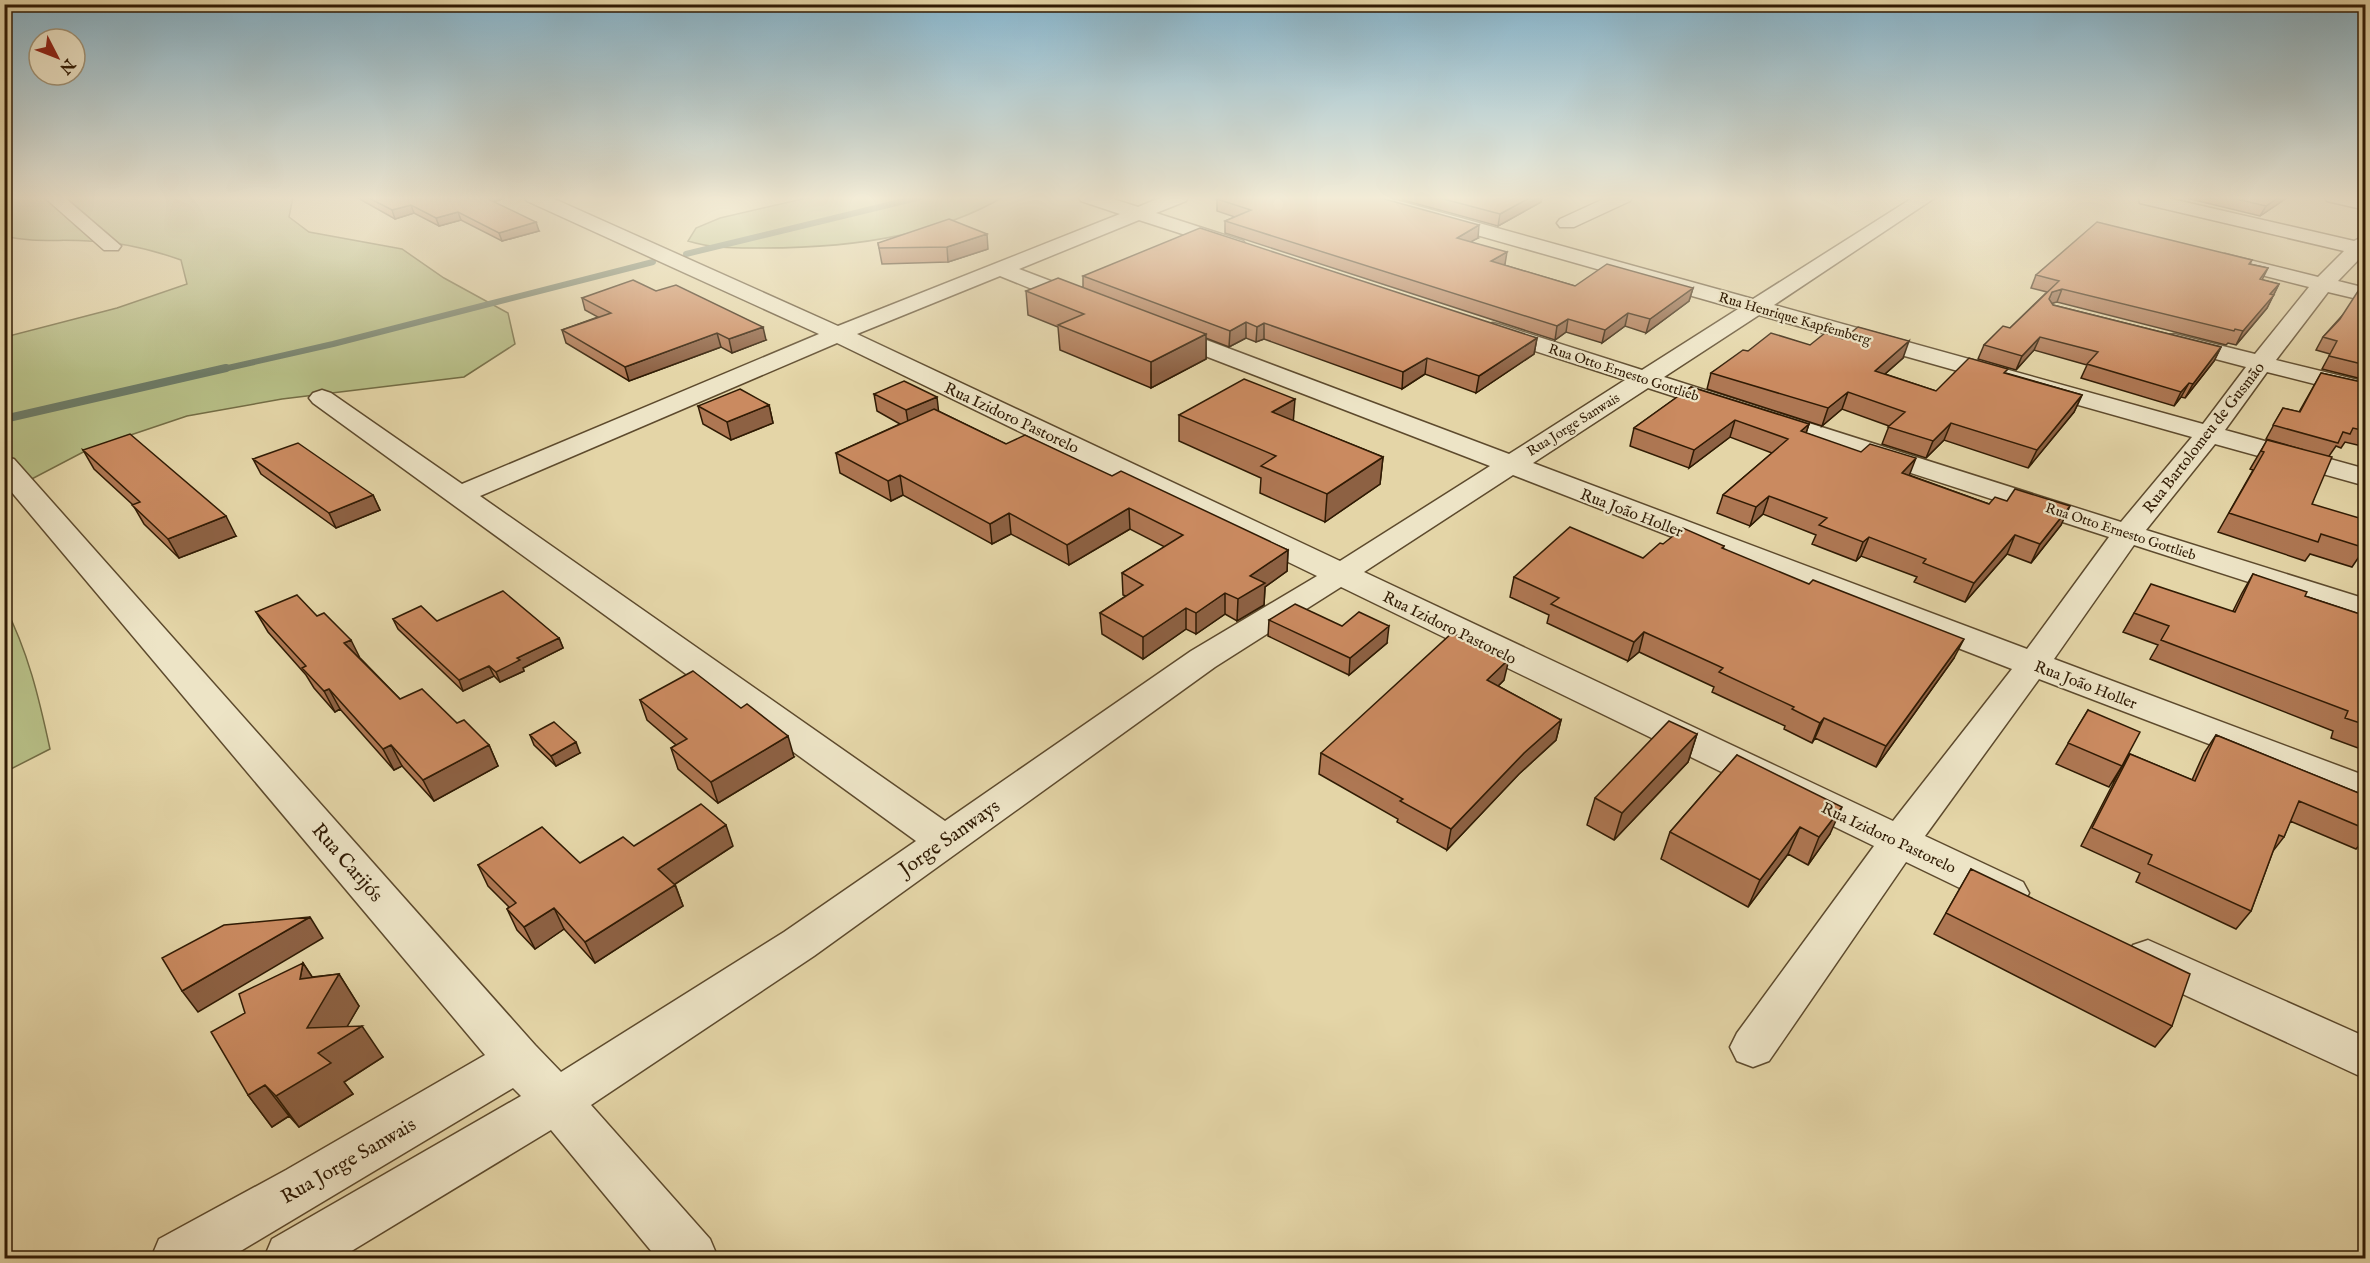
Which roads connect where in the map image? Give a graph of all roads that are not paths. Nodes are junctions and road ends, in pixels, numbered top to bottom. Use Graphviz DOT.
graph roads {
  1 [pos="673,256"];
  2 [pos="1032,256"];
  3 [pos="1573,256"];
  4 [pos="1838,256"];
  5 [pos="2209,256"];
  6 [pos="2352,256"];
  7 [pos="1000,269"];
  8 [pos="2322,285"];
  9 [pos="2366,295"];
  10 [pos="1758,308"];
  11 [pos="1110,312"];
  12 [pos="1143,324"];
  13 [pos="1476,324"];
  14 [pos="838,334"];
  15 [pos="2158,337"];
  16 [pos="2260,364"];
  17 [pos="1645,380"];
  18 [pos="2366,390"];
  19 [pos="322,398"];
  20 [pos="2209,434"];
  21 [pos="4,465"];
  22 [pos="1508,465"];
  23 [pos="2366,478"];
  24 [pos="459,495"];
  25 [pos="2128,533"];
  26 [pos="1341,574"];
  27 [pos="2366,610"];
  28 [pos="2033,664"];
  29 [pos="2366,791"];
  30 [pos="944,840"];
  31 [pos="1899,842"];
  32 [pos="2040,908"];
  33 [pos="2116,943"];
  34 [pos="1753,1047"];
  35 [pos="2366,1059"];
  36 [pos="518,1060"];
  37 [pos="558,1101"];
  38 [pos="178,1258"];
  39 [pos="291,1258"];
  40 [pos="691,1258"];
  1 -- 14 [label="street, Rua Izidoro Pastorelo"];
  2 -- 7 [label="street"];
  3 -- 10 [label="street, Rua Henrique Kapfemberg"];
  4 -- 10 [label="street, Rua Jorge Sanwais"];
  5 -- 8 [label="street"];
  6 -- 8 [label="street, Rua Bartolomeu de Gusmão"];
  7 -- 11 [label="street"];
  7 -- 14 [label="street"];
  8 -- 9 [label="street"];
  8 -- 16 [label="street, Rua Bartolomeu de Gusmão"];
  10 -- 17 [label="street, Rua Jorge Sanwais"];
  10 -- 20 [label="street, Rua Henrique Kapfemberg"];
  12 -- 22 [label="street, Rua João Holler"];
  13 -- 17 [label="street, Rua Otto Ernesto Gottlieb"];
  14 -- 24 [label="street"];
  14 -- 26 [label="street, Rua Izidoro Pastorelo"];
  15 -- 16 [label="street"];
  16 -- 18 [label="street"];
  16 -- 20 [label="street, Rua Bartolomeu de Gusmão"];
  17 -- 22 [label="street, Rua Jorge Sanwais"];
  17 -- 25 [label="street, Rua Otto Ernesto Gottlieb"];
  19 -- 24 [label="street"];
  20 -- 23 [label="street, Rua Henrique Kapfemberg"];
  20 -- 25 [label="street, Rua Bartolomeu de Gusmão"];
  21 -- 36 [label="street, Rua Carijós"];
  22 -- 26 [label="street, Rua Jorge Sanwais"];
  22 -- 28 [label="street, Rua João Holler"];
  24 -- 30 [label="street"];
  25 -- 27 [label="street, Rua Otto Ernesto Gottlieb"];
  25 -- 28 [label="street, Rua Bartolomeu de Gusmão"];
  26 -- 30 [label="street, Jorge Sanways"];
  26 -- 31 [label="street, Rua Izidoro Pastorelo"];
  28 -- 29 [label="street, Rua João Holler"];
  28 -- 31 [label="street, Rua Bartolomeu de Gusmão"];
  30 -- 37 [label="street, Jorge Sanways"];
  31 -- 32 [label="street, Rua Izidoro Pastorelo"];
  31 -- 34 [label="street, Rua Bartolomeu de Gusmão"];
  33 -- 35 [label="street"];
  36 -- 37 [label="street, Rua Carijós"];
  36 -- 38 [label="street, Rua Jorge Sanwais"];
  37 -- 39 [label="street"];
  37 -- 40 [label="street, Rua Carijós"];
}
